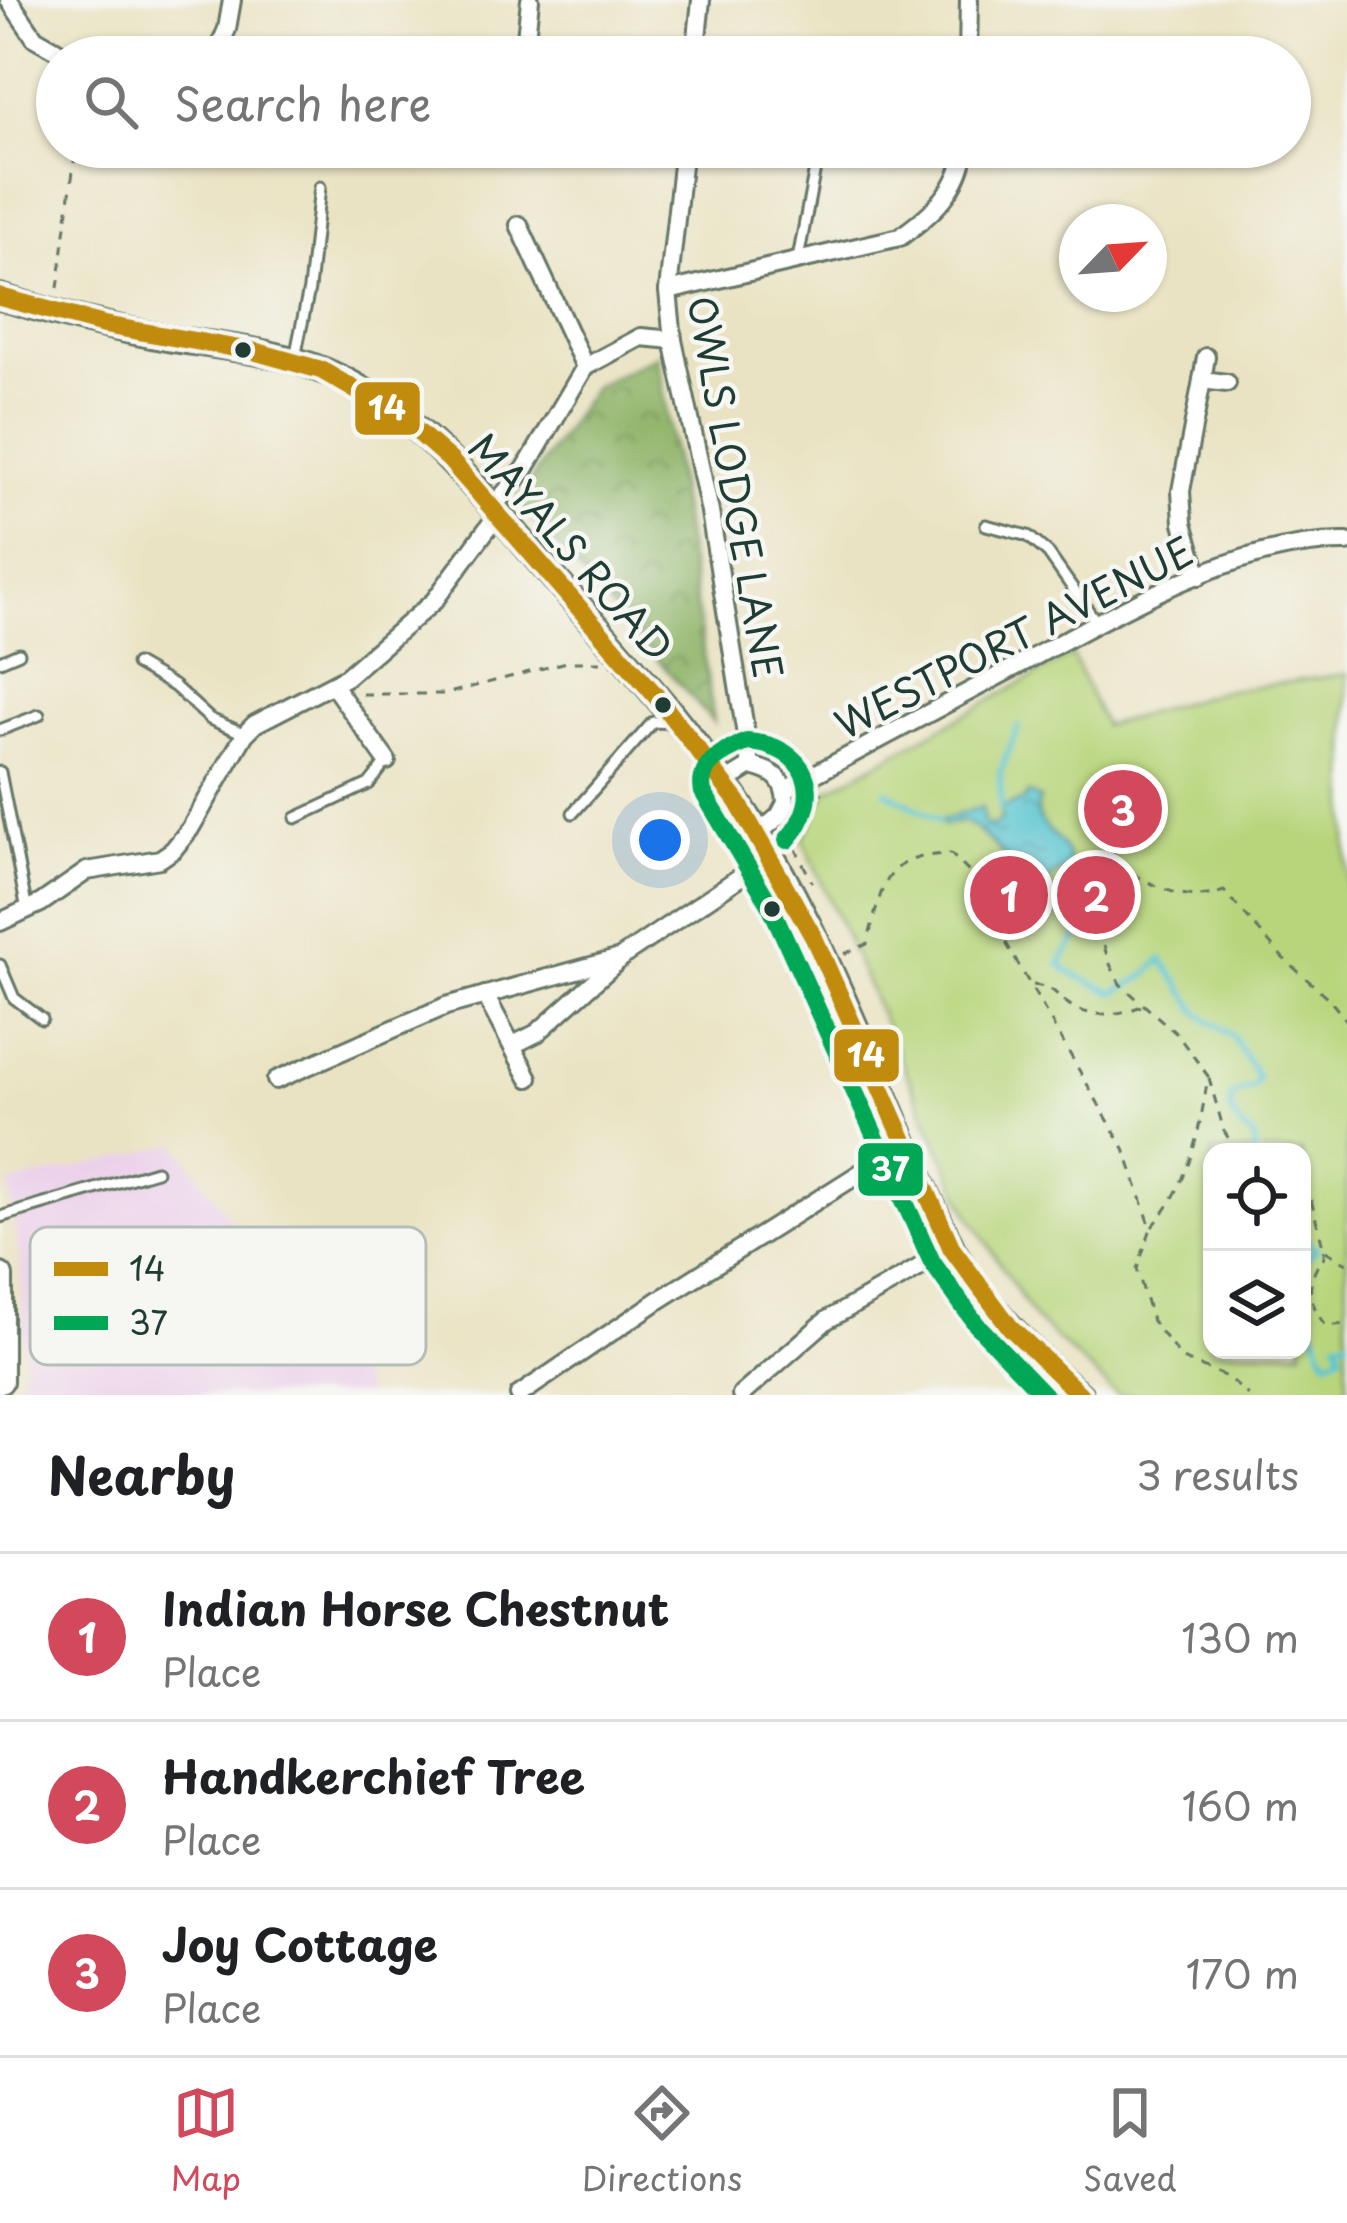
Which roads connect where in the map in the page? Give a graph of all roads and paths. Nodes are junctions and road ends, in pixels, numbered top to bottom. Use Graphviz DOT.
graph roads {
  1 [pos="9,0"];
  2 [pos="232,0"];
  3 [pos="530,0"];
  4 [pos="701,0"];
  5 [pos="969,0"];
  6 [pos="224,36"];
  7 [pos="526,36"];
  8 [pos="697,36"];
  9 [pos="968,36"];
  10 [pos="36,39"];
  11 [pos="73,168"];
  12 [pos="682,168"];
  13 [pos="815,168"];
  14 [pos="959,168"];
  15 [pos="320,188"];
  16 [pos="519,225"];
  17 [pos="798,259"];
  18 [pos="668,292"];
  19 [pos="0,297"];
  20 [pos="55,314"];
  21 [pos="673,340"];
  22 [pos="1206,357"];
  23 [pos="295,358"];
  24 [pos="585,367"];
  25 [pos="1202,380"];
  26 [pos="1227,383"];
  27 [pos="495,511"];
  28 [pos="986,525"];
  29 [pos="1347,542"];
  30 [pos="1199,576"];
  31 [pos="1097,623"];
  32 [pos="19,653"];
  33 [pos="0,661"];
  34 [pos="136,664"];
  35 [pos="636,672"];
  36 [pos="339,681"];
  37 [pos="39,715"];
  38 [pos="680,723"];
  39 [pos="0,730"];
  40 [pos="244,734"];
  41 [pos="387,761"];
  42 [pos="751,766"];
  43 [pos="822,771"];
  44 [pos="0,772"];
  45 [pos="724,782"];
  46 [pos="785,790"];
  47 [pos="573,813"];
  48 [pos="296,818"];
  49 [pos="1122,825"];
  50 [pos="794,843"];
  51 [pos="765,845"];
  52 [pos="1109,875"];
  53 [pos="27,910"];
  54 [pos="0,922"];
  55 [pos="994,922"];
  56 [pos="837,956"];
  57 [pos="620,958"];
  58 [pos="0,965"];
  59 [pos="1031,984"];
  60 [pos="485,994"];
  61 [pos="1144,1005"];
  62 [pos="42,1019"];
  63 [pos="1347,1021"];
  64 [pos="513,1045"];
  65 [pos="1208,1076"];
  66 [pos="529,1078"];
  67 [pos="276,1081"];
  68 [pos="1231,1143"];
  69 [pos="903,1146"];
  70 [pos="156,1172"];
  71 [pos="1311,1200"];
  72 [pos="0,1216"];
  73 [pos="1151,1228"];
  74 [pos="952,1249"];
  75 [pos="1324,1250"];
  76 [pos="1347,1262"];
  77 [pos="0,1276"];
  78 [pos="1347,1324"];
  79 [pos="0,1381"];
  80 [pos="518,1395"];
  81 [pos="741,1395"];
  82 [pos="1080,1395"];
  83 [pos="1248,1395"];
  1 -- 10 [label="street"];
  2 -- 6 [label="street"];
  3 -- 7 [label="street"];
  4 -- 8 [label="street"];
  5 -- 9 [label="street"];
  11 -- 20 [label="path"];
  12 -- 18 [label="street, OWLS LODGE LANE"];
  13 -- 17 [label="lane"];
  14 -- 17 [label="street"];
  15 -- 23 [label="lane"];
  16 -- 24 [label="street"];
  17 -- 18 [label="street"];
  18 -- 21 [label="street, OWLS LODGE LANE"];
  19 -- 20 [label="main road, MAYALS ROAD"];
  20 -- 23 [label="main road, MAYALS ROAD"];
  21 -- 24 [label="street"];
  21 -- 42 [label="street, OWLS LODGE LANE"];
  22 -- 25 [label="street"];
  23 -- 27 [label="main road, MAYALS ROAD"];
  24 -- 27 [label="street"];
  25 -- 26 [label="street"];
  25 -- 30 [label="street"];
  27 -- 35 [label="main road, MAYALS ROAD"];
  27 -- 36 [label="street"];
  28 -- 31 [label="lane"];
  29 -- 30 [label="street, WESTPORT AVENUE"];
  30 -- 31 [label="street, WESTPORT AVENUE"];
  31 -- 43 [label="street, WESTPORT AVENUE"];
  32 -- 33 [label="lane"];
  34 -- 40 [label="lane"];
  35 -- 36 [label="path"];
  35 -- 38 [label="main road, MAYALS ROAD"];
  36 -- 40 [label="street"];
  36 -- 41 [label="street"];
  37 -- 39 [label="lane"];
  38 -- 45 [label="main road, MAYALS ROAD"];
  38 -- 47 [label="lane"];
  40 -- 53 [label="street"];
  41 -- 48 [label="lane"];
  42 -- 45 [label="street"];
  42 -- 46 [label="street"];
  43 -- 46 [label="street, WESTPORT AVENUE"];
  43 -- 50 [label="path"];
  44 -- 53 [label="lane"];
  45 -- 51 [label="main road, MAYALS ROAD"];
  46 -- 51 [label="street"];
  49 -- 52 [label="path"];
  51 -- 57 [label="street"];
  51 -- 69 [label="main road, MAYALS ROAD"];
  52 -- 55 [label="path"];
  52 -- 61 [label="path"];
  52 -- 63 [label="path"];
  53 -- 54 [label="street"];
  55 -- 56 [label="path"];
  55 -- 59 [label="path"];
  57 -- 60 [label="street"];
  57 -- 64 [label="street"];
  58 -- 62 [label="lane"];
  59 -- 61 [label="path"];
  59 -- 73 [label="path"];
  60 -- 64 [label="street"];
  60 -- 67 [label="street"];
  61 -- 65 [label="path"];
  64 -- 66 [label="street"];
  65 -- 68 [label="path"];
  65 -- 73 [label="path"];
  69 -- 74 [label="main road, MAYALS ROAD"];
  69 -- 80 [label="street"];
  70 -- 72 [label="lane"];
  71 -- 75 [label="path"];
  73 -- 83 [label="path"];
  74 -- 81 [label="street"];
  74 -- 82 [label="main road, MAYALS ROAD"];
  75 -- 76 [label="path"];
  75 -- 78 [label="path"];
  77 -- 79 [label="main road"];
}
